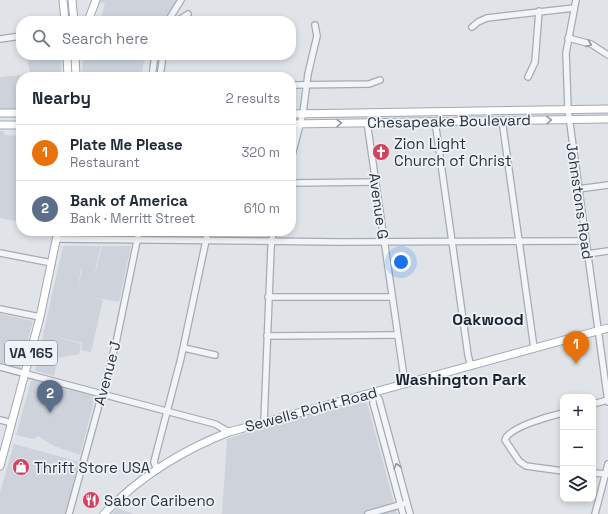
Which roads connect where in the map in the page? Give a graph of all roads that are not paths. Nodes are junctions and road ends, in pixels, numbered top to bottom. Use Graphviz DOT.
graph roads {
  1 [pos="63,0"];
  2 [pos="72,0"];
  3 [pos="96,0"];
  4 [pos="181,0"];
  5 [pos="576,0"];
  6 [pos="574,8"];
  7 [pos="539,11"];
  8 [pos="188,14"];
  9 [pos="65,16"];
  10 [pos="74,16"];
  11 [pos="90,16"];
  12 [pos="171,16"];
  13 [pos="185,16"];
  14 [pos="315,25"];
  15 [pos="472,27"];
  16 [pos="16,37"];
  17 [pos="568,38"];
  18 [pos="0,39"];
  19 [pos="608,55"];
  20 [pos="69,60"];
  21 [pos="75,60"];
  22 [pos="78,60"];
  23 [pos="154,60"];
  24 [pos="162,60"];
  25 [pos="72,72"];
  26 [pos="74,72"];
  27 [pos="74,72"];
  28 [pos="153,72"];
  29 [pos="161,72"];
  30 [pos="528,77"];
  31 [pos="380,80"];
  32 [pos="296,85"];
  33 [pos="306,85"];
  34 [pos="568,109"];
  35 [pos="608,109"];
  36 [pos="0,113"];
  37 [pos="16,113"];
  38 [pos="303,113"];
  39 [pos="296,114"];
  40 [pos="569,119"];
  41 [pos="608,119"];
  42 [pos="502,120"];
  43 [pos="435,121"];
  44 [pos="367,122"];
  45 [pos="296,124"];
  46 [pos="300,124"];
  47 [pos="0,125"];
  48 [pos="16,125"];
  49 [pos="296,140"];
  50 [pos="375,182"];
  51 [pos="296,183"];
  52 [pos="608,184"];
  53 [pos="578,189"];
  54 [pos="57,236"];
  55 [pos="138,236"];
  56 [pos="207,236"];
  57 [pos="272,236"];
  58 [pos="57,239"];
  59 [pos="137,240"];
  60 [pos="206,240"];
  61 [pos="586,241"];
  62 [pos="271,242"];
  63 [pos="384,242"];
  64 [pos="452,242"];
  65 [pos="519,242"];
  66 [pos="608,251"];
  67 [pos="0,253"];
  68 [pos="587,254"];
  69 [pos="52,263"];
  70 [pos="268,297"];
  71 [pos="391,297"];
  72 [pos="0,309"];
  73 [pos="40,318"];
  74 [pos="608,328"];
  75 [pos="598,330"];
  76 [pos="397,335"];
  77 [pos="267,336"];
  78 [pos="184,348"];
  79 [pos="534,348"];
  80 [pos="214,355"];
  81 [pos="473,365"];
  82 [pos="0,367"];
  83 [pos="26,373"];
  84 [pos="404,384"];
  85 [pos="373,392"];
  86 [pos="102,394"];
  87 [pos="608,401"];
  88 [pos="596,403"];
  89 [pos="167,411"];
  90 [pos="560,414"];
  91 [pos="0,420"];
  92 [pos="264,422"];
  93 [pos="12,423"];
  94 [pos="229,432"];
  95 [pos="608,464"];
  96 [pos="0,466"];
  97 [pos="157,470"];
  98 [pos="560,471"];
  99 [pos="596,473"];
  100 [pos="607,474"];
  101 [pos="404,504"];
  102 [pos="69,514"];
  103 [pos="104,514"];
  104 [pos="368,514"];
  105 [pos="403,514"];
  106 [pos="410,514"];
  107 [pos="595,514"];
  1 -- 9 [label="main road"];
  2 -- 10 [label="main road"];
  3 -- 11 [label="main road"];
  4 -- 12 [label="street"];
  5 -- 6 [label="street, Johnstons Road"];
  6 -- 7 [label="street"];
  6 -- 17 [label="street, Johnstons Road"];
  7 -- 15 [label="street"];
  7 -- 30 [label="street"];
  8 -- 13 [label="street"];
  14 -- 33 [label="street"];
  16 -- 18 [label="street"];
  17 -- 19 [label="street, one-way"];
  17 -- 34 [label="street, Johnstons Road"];
  20 -- 25 [label="main road"];
  21 -- 26 [label="main road"];
  22 -- 27 [label="main road"];
  23 -- 28 [label="street"];
  24 -- 29 [label="street"];
  31 -- 33 [label="street"];
  32 -- 33 [label="street"];
  33 -- 38 [label="street"];
  34 -- 35 [label="main road, Chesapeake Boulevard"];
  34 -- 38 [label="main road, Chesapeake Boulevard"];
  34 -- 40 [label="street, Johnstons Road"];
  36 -- 37 [label="main road"];
  38 -- 39 [label="main road, Chesapeake Boulevard"];
  38 -- 46 [label="street"];
  40 -- 41 [label="main road, Chesapeake Boulevard"];
  42 -- 40 [label="main road, Chesapeake Boulevard, one-way"];
  40 -- 53 [label="street, Johnstons Road"];
  42 -- 43 [label="main road, Chesapeake Boulevard"];
  42 -- 65 [label="street"];
  43 -- 44 [label="main road, Chesapeake Boulevard"];
  43 -- 64 [label="street"];
  46 -- 44 [label="main road, Chesapeake Boulevard, one-way"];
  44 -- 50 [label="street, Avenue G"];
  45 -- 46 [label="main road, Chesapeake Boulevard"];
  46 -- 49 [label="street"];
  47 -- 48 [label="main road"];
  50 -- 51 [label="street"];
  50 -- 63 [label="street, Avenue G"];
  52 -- 53 [label="street"];
  53 -- 61 [label="street, Johnstons Road"];
  54 -- 58 [label="main road, VA 165"];
  55 -- 59 [label="street, Avenue J"];
  56 -- 60 [label="street"];
  57 -- 62 [label="street"];
  58 -- 59 [label="street"];
  58 -- 69 [label="main road, VA 165"];
  59 -- 60 [label="street"];
  59 -- 86 [label="street, Avenue J"];
  60 -- 62 [label="street"];
  60 -- 78 [label="street"];
  61 -- 65 [label="street"];
  61 -- 68 [label="street, Johnstons Road"];
  62 -- 63 [label="street"];
  62 -- 70 [label="street"];
  63 -- 64 [label="street"];
  63 -- 71 [label="street, Avenue G"];
  64 -- 65 [label="street"];
  64 -- 81 [label="street"];
  65 -- 79 [label="street"];
  66 -- 68 [label="street"];
  67 -- 69 [label="street"];
  68 -- 75 [label="street, Johnstons Road"];
  69 -- 73 [label="main road, VA 165"];
  70 -- 71 [label="street"];
  70 -- 77 [label="street"];
  71 -- 76 [label="street, Avenue G"];
  72 -- 73 [label="street"];
  73 -- 83 [label="main road, VA 165"];
  74 -- 75 [label="main road, Sewells Point Road"];
  75 -- 79 [label="main road, Sewells Point Road"];
  75 -- 87 [label="street, Johnstons Road"];
  76 -- 77 [label="street"];
  76 -- 84 [label="street, Avenue G"];
  77 -- 92 [label="street"];
  78 -- 80 [label="street"];
  78 -- 89 [label="street"];
  79 -- 81 [label="main road, Sewells Point Road"];
  81 -- 84 [label="main road, Sewells Point Road"];
  82 -- 83 [label="street"];
  83 -- 86 [label="street"];
  83 -- 93 [label="main road, VA 165"];
  84 -- 85 [label="main road, Sewells Point Road"];
  85 -- 92 [label="main road, Sewells Point Road"];
  85 -- 101 [label="street"];
  86 -- 89 [label="street"];
  86 -- 102 [label="street, Avenue J"];
  87 -- 88 [label="street"];
  89 -- 94 [label="street"];
  89 -- 97 [label="street"];
  90 -- 98 [label="street"];
  91 -- 93 [label="street"];
  92 -- 94 [label="main road, Sewells Point Road"];
  93 -- 96 [label="main road, VA 165"];
  94 -- 97 [label="main road, Sewells Point Road"];
  95 -- 100 [label="street"];
  97 -- 103 [label="main road, Sewells Point Road"];
  99 -- 100 [label="street"];
  100 -- 107 [label="street"];
  101 -- 104 [label="street"];
  101 -- 105 [label="street"];
  101 -- 106 [label="street"];
}
